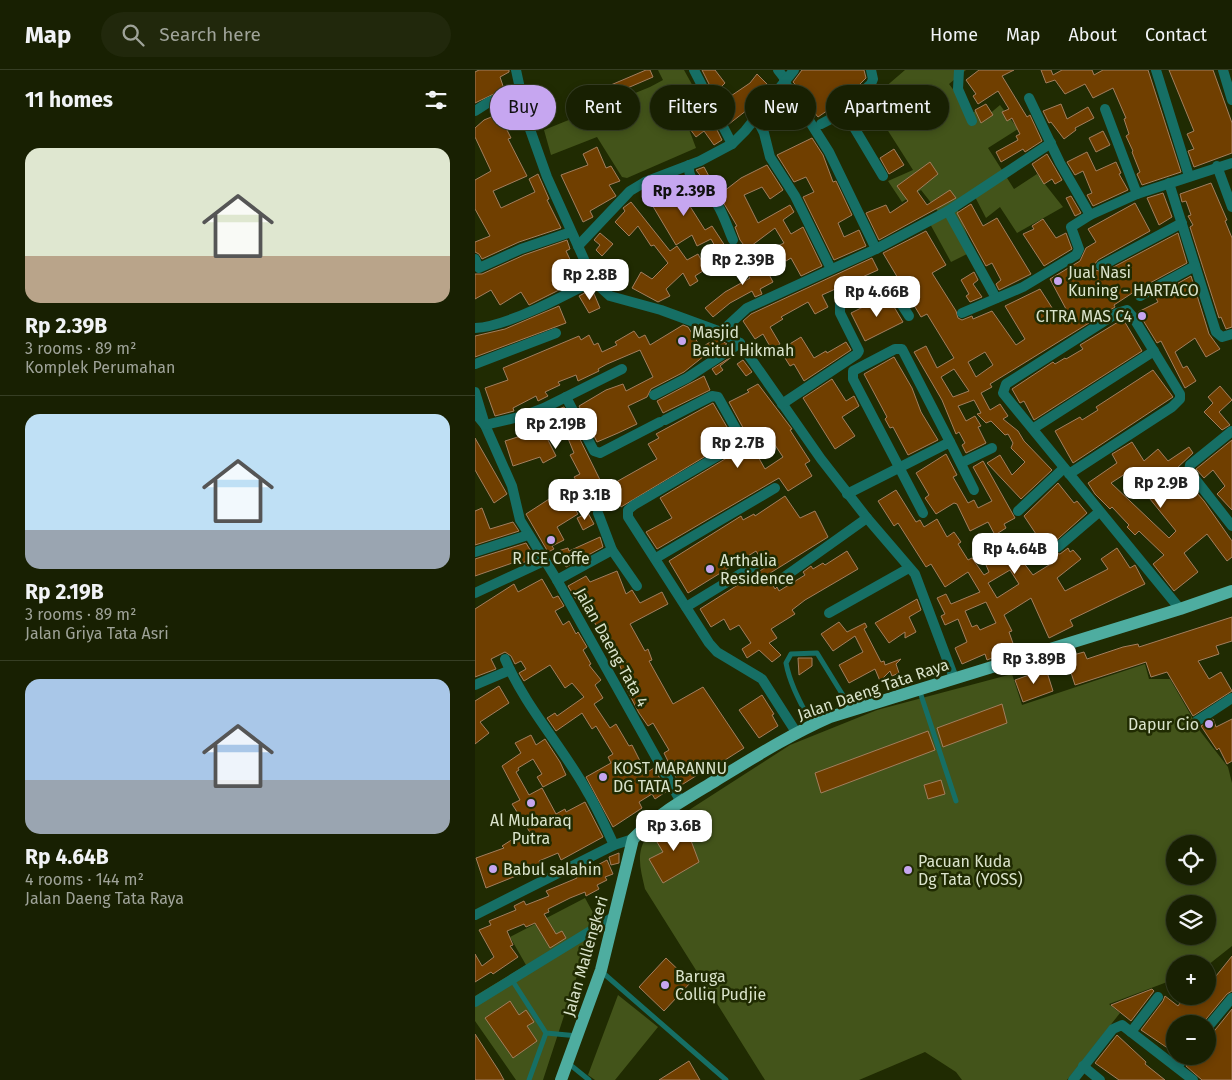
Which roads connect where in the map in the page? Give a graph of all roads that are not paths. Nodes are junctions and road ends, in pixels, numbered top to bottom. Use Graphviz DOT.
graph roads {
  1 [pos="516,70"];
  2 [pos="694,70"];
  3 [pos="778,70"];
  4 [pos="795,70"];
  5 [pos="871,70"];
  6 [pos="959,70"];
  7 [pos="1156,70"];
  8 [pos="1223,70"];
  9 [pos="784,80"];
  10 [pos="518,85"];
  11 [pos="780,85"];
  12 [pos="870,85"];
  13 [pos="1029,98"];
  14 [pos="1232,100"];
  15 [pos="490,102"];
  16 [pos="1105,109"];
  17 [pos="475,111"];
  18 [pos="826,121"];
  19 [pos="972,121"];
  20 [pos="821,124"];
  21 [pos="745,129"];
  22 [pos="530,130"];
  23 [pos="762,130"];
  24 [pos="855,130"];
  25 [pos="1051,143"];
  26 [pos="732,144"];
  27 [pos="1232,163"];
  28 [pos="689,165"];
  29 [pos="1217,166"];
  30 [pos="883,176"];
  31 [pos="1189,176"];
  32 [pos="1169,183"];
  33 [pos="1137,194"];
  34 [pos="1232,208"];
  35 [pos="947,211"];
  36 [pos="1090,215"];
  37 [pos="1182,223"];
  38 [pos="571,232"];
  39 [pos="733,240"];
  40 [pos="578,246"];
  41 [pos="876,249"];
  42 [pos="475,260"];
  43 [pos="1101,266"];
  44 [pos="1195,266"];
  45 [pos="831,269"];
  46 [pos="594,280"];
  47 [pos="1140,296"];
  48 [pos="996,298"];
  49 [pos="962,313"];
  50 [pos="909,316"];
  51 [pos="475,328"];
  52 [pos="721,332"];
  53 [pos="556,333"];
  54 [pos="1232,334"];
  55 [pos="741,343"];
  56 [pos="1154,351"];
  57 [pos="475,364"];
  58 [pos="621,369"];
  59 [pos="475,392"];
  60 [pos="655,395"];
  61 [pos="567,397"];
  62 [pos="782,404"];
  63 [pos="475,413"];
  64 [pos="485,425"];
  65 [pos="1034,428"];
  66 [pos="1231,432"];
  67 [pos="950,442"];
  68 [pos="992,448"];
  69 [pos="961,463"];
  70 [pos="898,468"];
  71 [pos="1067,471"];
  72 [pos="775,488"];
  73 [pos="974,490"];
  74 [pos="847,494"];
  75 [pos="1018,511"];
  76 [pos="1099,512"];
  77 [pos="598,513"];
  78 [pos="923,513"];
  79 [pos="867,518"];
  80 [pos="1232,526"];
  81 [pos="528,535"];
  82 [pos="1057,547"];
  83 [pos="612,550"];
  84 [pos="475,552"];
  85 [pos="656,558"];
  86 [pos="545,561"];
  87 [pos="755,565"];
  88 [pos="909,568"];
  89 [pos="557,580"];
  90 [pos="780,580"];
  91 [pos="637,586"];
  92 [pos="1232,591"];
  93 [pos="475,593"];
  94 [pos="686,607"];
  95 [pos="1180,609"];
  96 [pos="829,613"];
  97 [pos="505,659"];
  98 [pos="510,670"];
  99 [pos="954,678"];
  100 [pos="475,685"];
  101 [pos="919,689"];
  102 [pos="1232,698"];
  103 [pos="852,710"];
  104 [pos="1197,721"];
  105 [pos="812,725"];
  106 [pos="796,732"];
  107 [pos="955,801"];
  108 [pos="681,802"];
  109 [pos="633,839"];
  110 [pos="614,845"];
  111 [pos="475,915"];
  112 [pos="615,916"];
  113 [pos="601,970"];
  114 [pos="512,980"];
  115 [pos="1158,996"];
  116 [pos="1232,998"];
  117 [pos="475,1002"];
  118 [pos="1216,1017"];
  119 [pos="1127,1029"];
  120 [pos="546,1032"];
  121 [pos="578,1036"];
  122 [pos="1083,1066"];
  123 [pos="1177,1067"];
  124 [pos="565,1074"];
  125 [pos="529,1080"];
  126 [pos="589,1080"];
  127 [pos="726,1080"];
  128 [pos="1073,1080"];
  129 [pos="1100,1080"];
  130 [pos="1193,1080"];
  1 -- 10 [label="street"];
  2 -- 26 [label="street"];
  3 -- 9 [label="street"];
  4 -- 9 [label="street"];
  5 -- 12 [label="street"];
  6 -- 19 [label="street"];
  7 -- 31 [label="street"];
  8 -- 14 [label="street"];
  9 -- 11 [label="street"];
  9 -- 41 [label="street"];
  13 -- 25 [label="street"];
  15 -- 17 [label="street"];
  16 -- 33 [label="street"];
  18 -- 20 [label="street"];
  21 -- 26 [label="street"];
  22 -- 38 [label="street"];
  23 -- 45 [label="street"];
  24 -- 30 [label="street"];
  25 -- 35 [label="street"];
  25 -- 36 [label="street"];
  26 -- 28 [label="street"];
  27 -- 29 [label="street"];
  28 -- 39 [label="street"];
  28 -- 40 [label="street"];
  29 -- 31 [label="street"];
  29 -- 34 [label="street"];
  31 -- 32 [label="street"];
  32 -- 33 [label="street"];
  32 -- 37 [label="street"];
  33 -- 36 [label="street"];
  35 -- 41 [label="street"];
  35 -- 48 [label="street"];
  36 -- 48 [label="street"];
  37 -- 43 [label="street"];
  37 -- 44 [label="street"];
  38 -- 40 [label="street"];
  38 -- 42 [label="street"];
  40 -- 46 [label="street"];
  41 -- 45 [label="street"];
  44 -- 47 [label="street"];
  44 -- 54 [label="street"];
  45 -- 52 [label="street"];
  46 -- 51 [label="street"];
  46 -- 52 [label="street"];
  48 -- 49 [label="street"];
  50 -- 62 [label="street"];
  52 -- 55 [label="street"];
  53 -- 57 [label="street"];
  55 -- 60 [label="street"];
  55 -- 62 [label="street"];
  56 -- 65 [label="street"];
  56 -- 65 [label="street"];
  56 -- 71 [label="street"];
  58 -- 61 [label="street"];
  59 -- 64 [label="street"];
  61 -- 64 [label="street"];
  61 -- 85 [label="street"];
  62 -- 74 [label="street"];
  63 -- 64 [label="street"];
  64 -- 81 [label="street, Jalan Daeng Tata 4"];
  65 -- 71 [label="street"];
  66 -- 80 [label="street"];
  67 -- 69 [label="street"];
  67 -- 70 [label="street"];
  67 -- 70 [label="street"];
  68 -- 69 [label="street"];
  69 -- 73 [label="street"];
  70 -- 74 [label="street"];
  70 -- 78 [label="street"];
  71 -- 75 [label="street"];
  71 -- 76 [label="street"];
  72 -- 85 [label="street"];
  74 -- 79 [label="street"];
  76 -- 82 [label="street"];
  76 -- 95 [label="street"];
  77 -- 83 [label="street"];
  79 -- 88 [label="street"];
  79 -- 90 [label="street"];
  81 -- 84 [label="street"];
  81 -- 86 [label="street, Jalan Daeng Tata 4"];
  83 -- 89 [label="street"];
  83 -- 91 [label="street"];
  85 -- 94 [label="street"];
  86 -- 89 [label="street, Jalan Daeng Tata 4"];
  86 -- 93 [label="street"];
  87 -- 94 [label="street"];
  88 -- 96 [label="street"];
  88 -- 99 [label="street"];
  89 -- 108 [label="street, Jalan Daeng Tata 4"];
  92 -- 95 [label="main road, Jalan Daeng Tata Raya"];
  94 -- 106 [label="street"];
  95 -- 99 [label="main road, Jalan Daeng Tata Raya"];
  97 -- 98 [label="street"];
  98 -- 100 [label="street"];
  98 -- 110 [label="street"];
  99 -- 101 [label="main road, Jalan Daeng Tata Raya"];
  101 -- 103 [label="main road, Jalan Daeng Tata Raya"];
  101 -- 107 [label="lane"];
  102 -- 104 [label="street"];
  103 -- 105 [label="main road, Jalan Daeng Tata Raya"];
  103 -- 105 [label="lane"];
  105 -- 106 [label="main road, Jalan Daeng Tata Raya"];
  106 -- 108 [label="main road, Jalan Daeng Tata Raya"];
  108 -- 109 [label="main road, Jalan Daeng Tata Raya"];
  109 -- 110 [label="street"];
  109 -- 112 [label="main road, Jalan Mallengkeri"];
  110 -- 111 [label="street"];
  112 -- 113 [label="main road, Jalan Mallengkeri"];
  112 -- 114 [label="street"];
  113 -- 121 [label="main road, Jalan Mallengkeri"];
  113 -- 127 [label="lane"];
  114 -- 117 [label="street"];
  114 -- 120 [label="lane"];
  115 -- 119 [label="street"];
  116 -- 118 [label="street"];
  119 -- 122 [label="street"];
  119 -- 123 [label="street"];
  120 -- 121 [label="lane"];
  120 -- 125 [label="lane"];
  121 -- 124 [label="main road, Jalan Mallengkeri"];
  122 -- 128 [label="street"];
  122 -- 129 [label="street"];
  123 -- 130 [label="street"];
  124 -- 126 [label="lane"];
}
